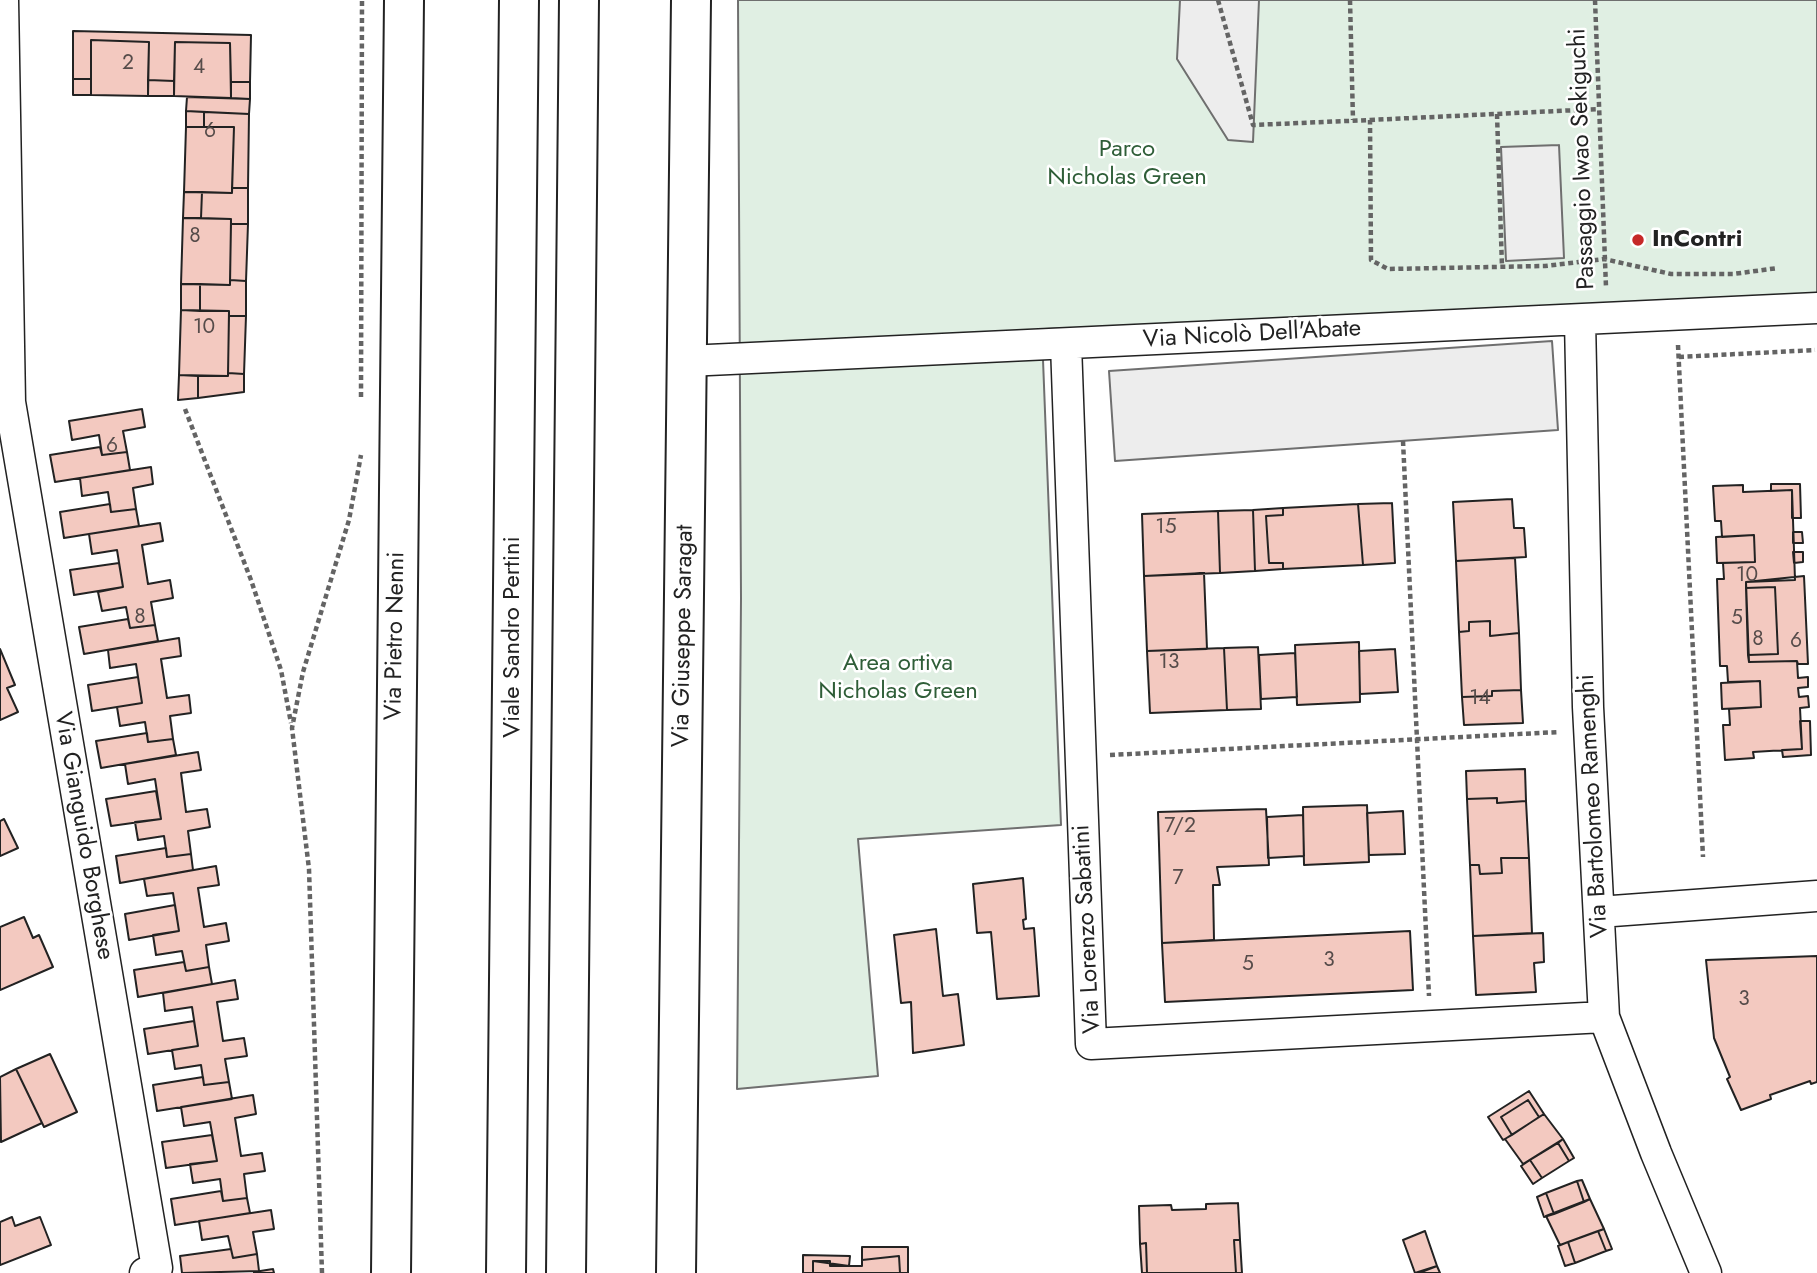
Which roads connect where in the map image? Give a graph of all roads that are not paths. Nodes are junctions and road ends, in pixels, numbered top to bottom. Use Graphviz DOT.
graph roads {
  1 [pos="3,0"];
  2 [pos="404,0"];
  3 [pos="519,0"];
  4 [pos="579,0"];
  5 [pos="691,0"];
  6 [pos="1817,308"];
  7 [pos="1593,318"];
  8 [pos="1066,344"];
  9 [pos="687,361"];
  10 [pos="5,404"];
  11 [pos="1817,896"];
  12 [pos="1599,912"];
  13 [pos="1604,1017"];
  14 [pos="145,1273"];
  15 [pos="391,1273"];
  16 [pos="506,1273"];
  17 [pos="566,1273"];
  18 [pos="676,1273"];
  19 [pos="1706,1273"];
  1 -- 10 [label="street"];
  2 -- 15 [label="main road, Via Pietro Nenni"];
  3 -- 16 [label="main road, Viale Sandro Pertini"];
  4 -- 17 [label="main road"];
  5 -- 9 [label="main road, Via Giuseppe Saragat"];
  6 -- 7 [label="street, Via Nicolò Dell'Abate"];
  7 -- 8 [label="street, Via Nicolò Dell'Abate"];
  7 -- 12 [label="street, Via Bartolomeo Ramenghi"];
  8 -- 9 [label="street, Via Nicolò Dell'Abate"];
  8 -- 13 [label="street, Via Lorenzo Sabatini"];
  9 -- 18 [label="main road, Via Giuseppe Saragat"];
  10 -- 14 [label="street, Via Gianguido Borghese"];
  11 -- 12 [label="street"];
  12 -- 13 [label="street, Via Bartolomeo Ramenghi"];
  13 -- 19 [label="street, Via Bartolomeo Ramenghi"];
}
